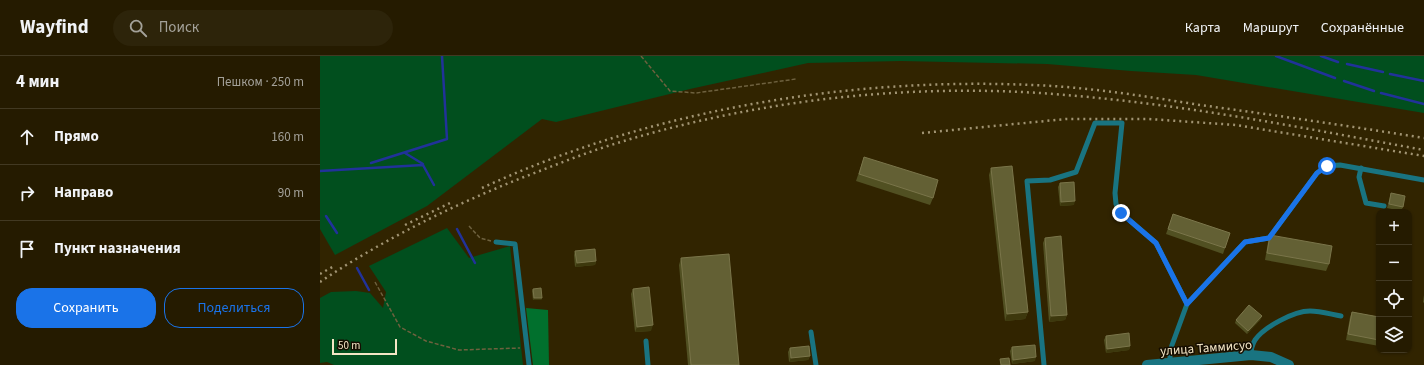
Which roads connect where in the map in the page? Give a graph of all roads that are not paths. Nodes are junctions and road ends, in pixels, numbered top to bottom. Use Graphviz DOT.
graph roads {
  1 [pos="1361,168"];
  2 [pos="1424,180"];
  3 [pos="1384,206"];
  4 [pos="496,242"];
  5 [pos="1187,304"];
  6 [pos="1341,316"];
  7 [pos="811,332"];
  8 [pos="646,341"];
  9 [pos="1250,355"];
  10 [pos="1170,362"];
  11 [pos="529,365"];
  12 [pos="648,365"];
  13 [pos="816,365"];
  14 [pos="1044,365"];
  15 [pos="1147,365"];
  16 [pos="1289,365"];
  1 -- 2 [label="lane"];
  1 -- 3 [label="lane"];
  1 -- 5 [label="lane"];
  4 -- 11 [label="lane"];
  5 -- 10 [label="lane"];
  5 -- 14 [label="lane"];
  6 -- 9 [label="lane"];
  7 -- 13 [label="lane"];
  8 -- 12 [label="lane"];
  9 -- 10 [label="street, улица Таммисуо"];
  9 -- 16 [label="street, улица Таммисуо"];
  10 -- 15 [label="street, улица Таммисуо"];
}
